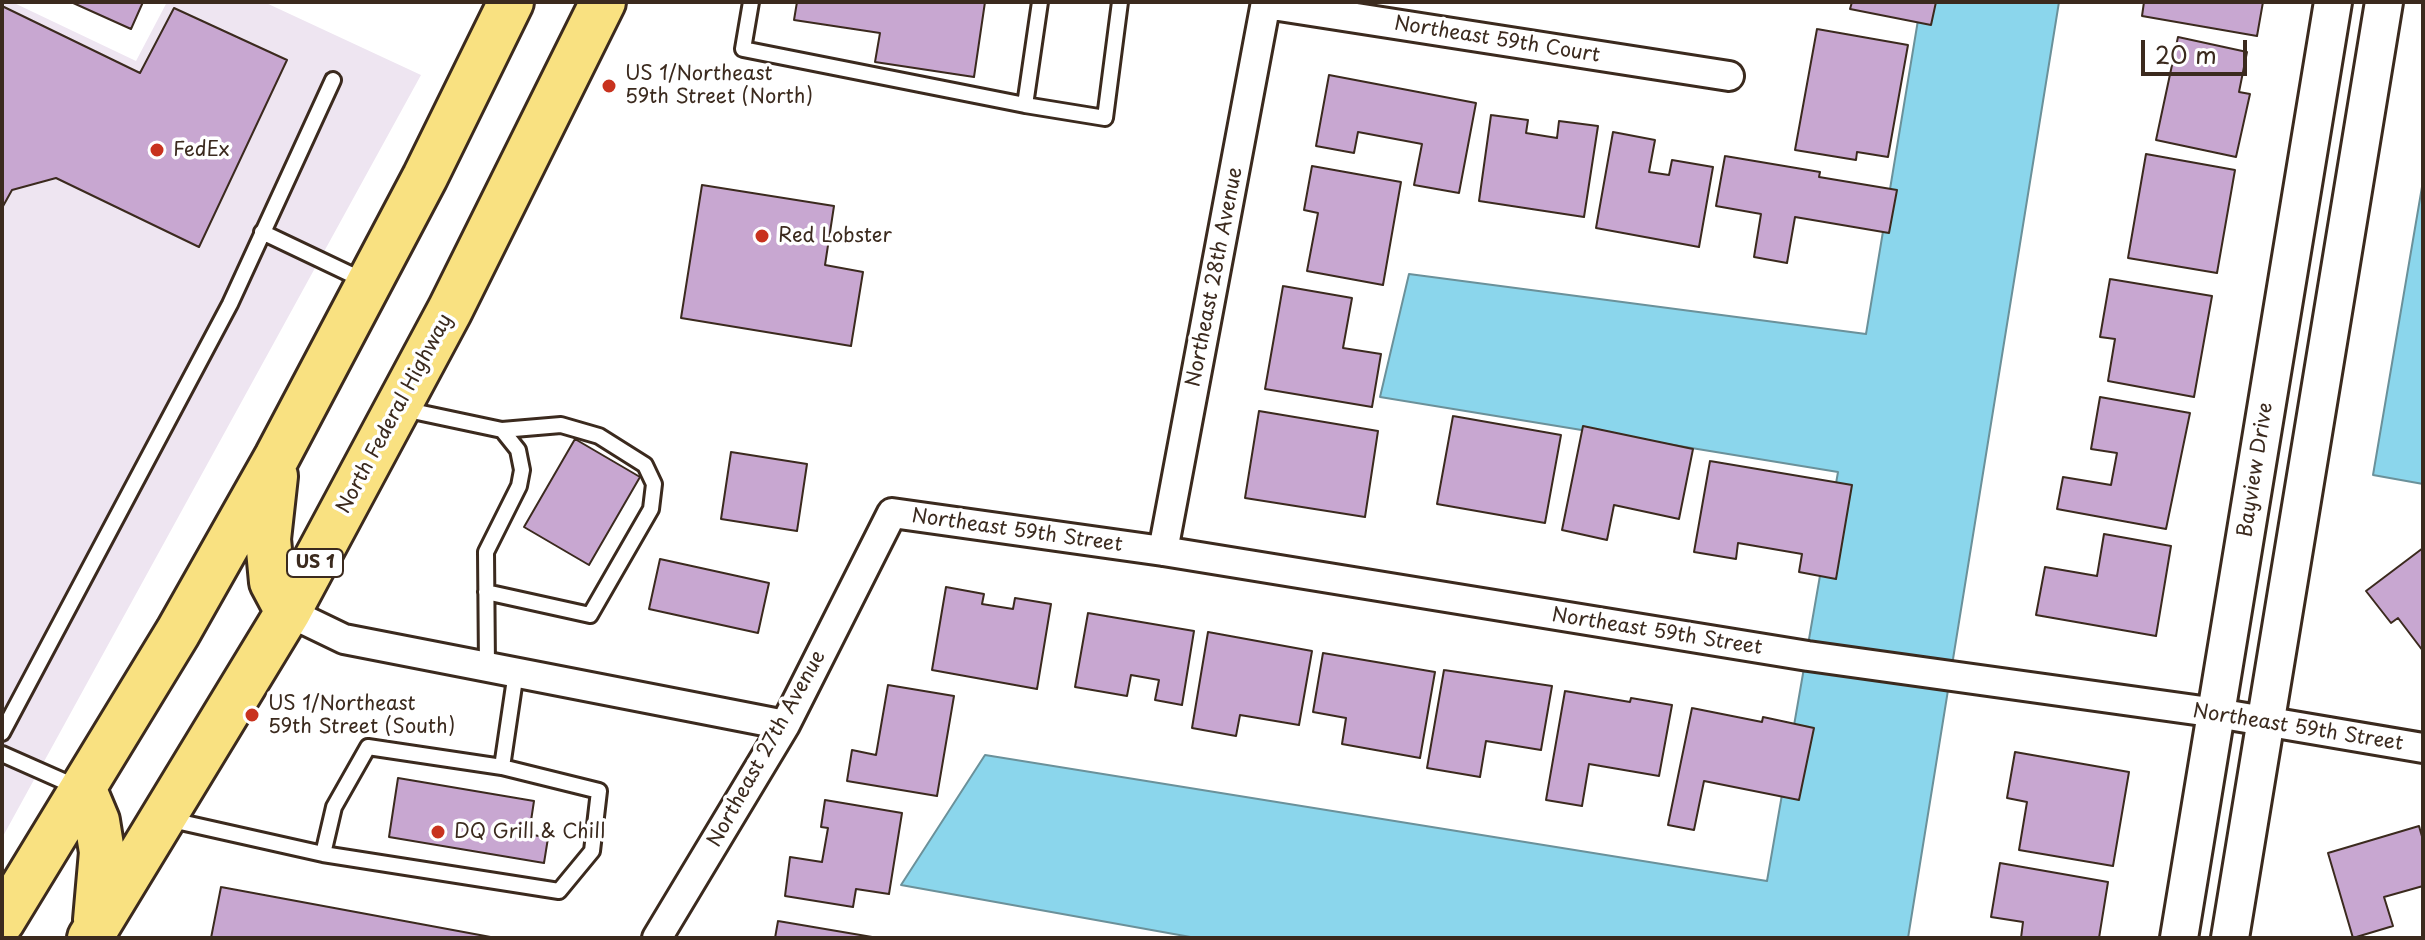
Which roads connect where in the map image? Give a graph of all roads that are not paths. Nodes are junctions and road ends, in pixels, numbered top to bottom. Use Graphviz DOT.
graph roads {
  1 [pos="511,2"];
  2 [pos="751,2"];
  3 [pos="1040,2"];
  4 [pos="1120,2"];
  5 [pos="2333,2"];
  6 [pos="2384,2"];
  7 [pos="1266,3"];
  8 [pos="599,7"];
  9 [pos="1729,76"];
  10 [pos="333,80"];
  11 [pos="1025,105"];
  12 [pos="2308,156"];
  13 [pos="2357,164"];
  14 [pos="262,232"];
  15 [pos="370,283"];
  16 [pos="398,408"];
  17 [pos="502,430"];
  18 [pos="2261,440"];
  19 [pos="2311,448"];
  20 [pos="277,457"];
  21 [pos="892,513"];
  22 [pos="1163,551"];
  23 [pos="486,592"];
  24 [pos="288,612"];
  25 [pos="487,666"];
  26 [pos="516,672"];
  27 [pos="2217,713"];
  28 [pos="2266,721"];
  29 [pos="785,725"];
  30 [pos="2,733"];
  31 [pos="2423,748"];
  32 [pos="2,754"];
  33 [pos="502,767"];
  34 [pos="84,790"];
  35 [pos="163,818"];
  36 [pos="323,854"];
  37 [pos="2,921"];
  38 [pos="93,934"];
  39 [pos="657,938"];
  40 [pos="2179,938"];
  41 [pos="2230,938"];
  1 -- 15 [label="main road"];
  2 -- 11 [label="lane"];
  3 -- 11 [label="lane"];
  4 -- 11 [label="lane"];
  5 -- 12 [label="street, Bayview Drive"];
  6 -- 13 [label="street"];
  7 -- 9 [label="street, Northeast 59th Court"];
  7 -- 22 [label="street, Northeast 28th Avenue"];
  8 -- 16 [label="main road, North Federal Highway / US 1"];
  10 -- 14 [label="lane"];
  12 -- 13 [label="street"];
  12 -- 18 [label="street, Bayview Drive"];
  13 -- 19 [label="street"];
  14 -- 15 [label="lane"];
  14 -- 30 [label="lane"];
  15 -- 20 [label="main road"];
  16 -- 17 [label="lane"];
  16 -- 24 [label="main road, North Federal Highway / US 1"];
  17 -- 23 [label="lane"];
  17 -- 23 [label="lane"];
  18 -- 19 [label="street"];
  18 -- 27 [label="street, Bayview Drive"];
  19 -- 28 [label="street"];
  20 -- 24 [label="main road"];
  20 -- 34 [label="main road"];
  21 -- 22 [label="street, Northeast 59th Street"];
  21 -- 29 [label="street, Northeast 27th Avenue"];
  22 -- 27 [label="street, Northeast 59th Street"];
  23 -- 25 [label="lane"];
  24 -- 25 [label="street"];
  24 -- 35 [label="main road, North Federal Highway / US 1"];
  25 -- 26 [label="street"];
  26 -- 29 [label="street"];
  26 -- 33 [label="lane"];
  27 -- 28 [label="street, Northeast 59th Street"];
  27 -- 40 [label="street, Bayview Drive"];
  28 -- 31 [label="street, Northeast 59th Street"];
  28 -- 41 [label="street"];
  29 -- 39 [label="street, Northeast 27th Avenue"];
  32 -- 34 [label="lane"];
  33 -- 36 [label="lane"];
  33 -- 36 [label="lane"];
  34 -- 37 [label="main road"];
  34 -- 38 [label="main road"];
  35 -- 36 [label="lane"];
  35 -- 38 [label="main road, North Federal Highway / US 1"];
}
